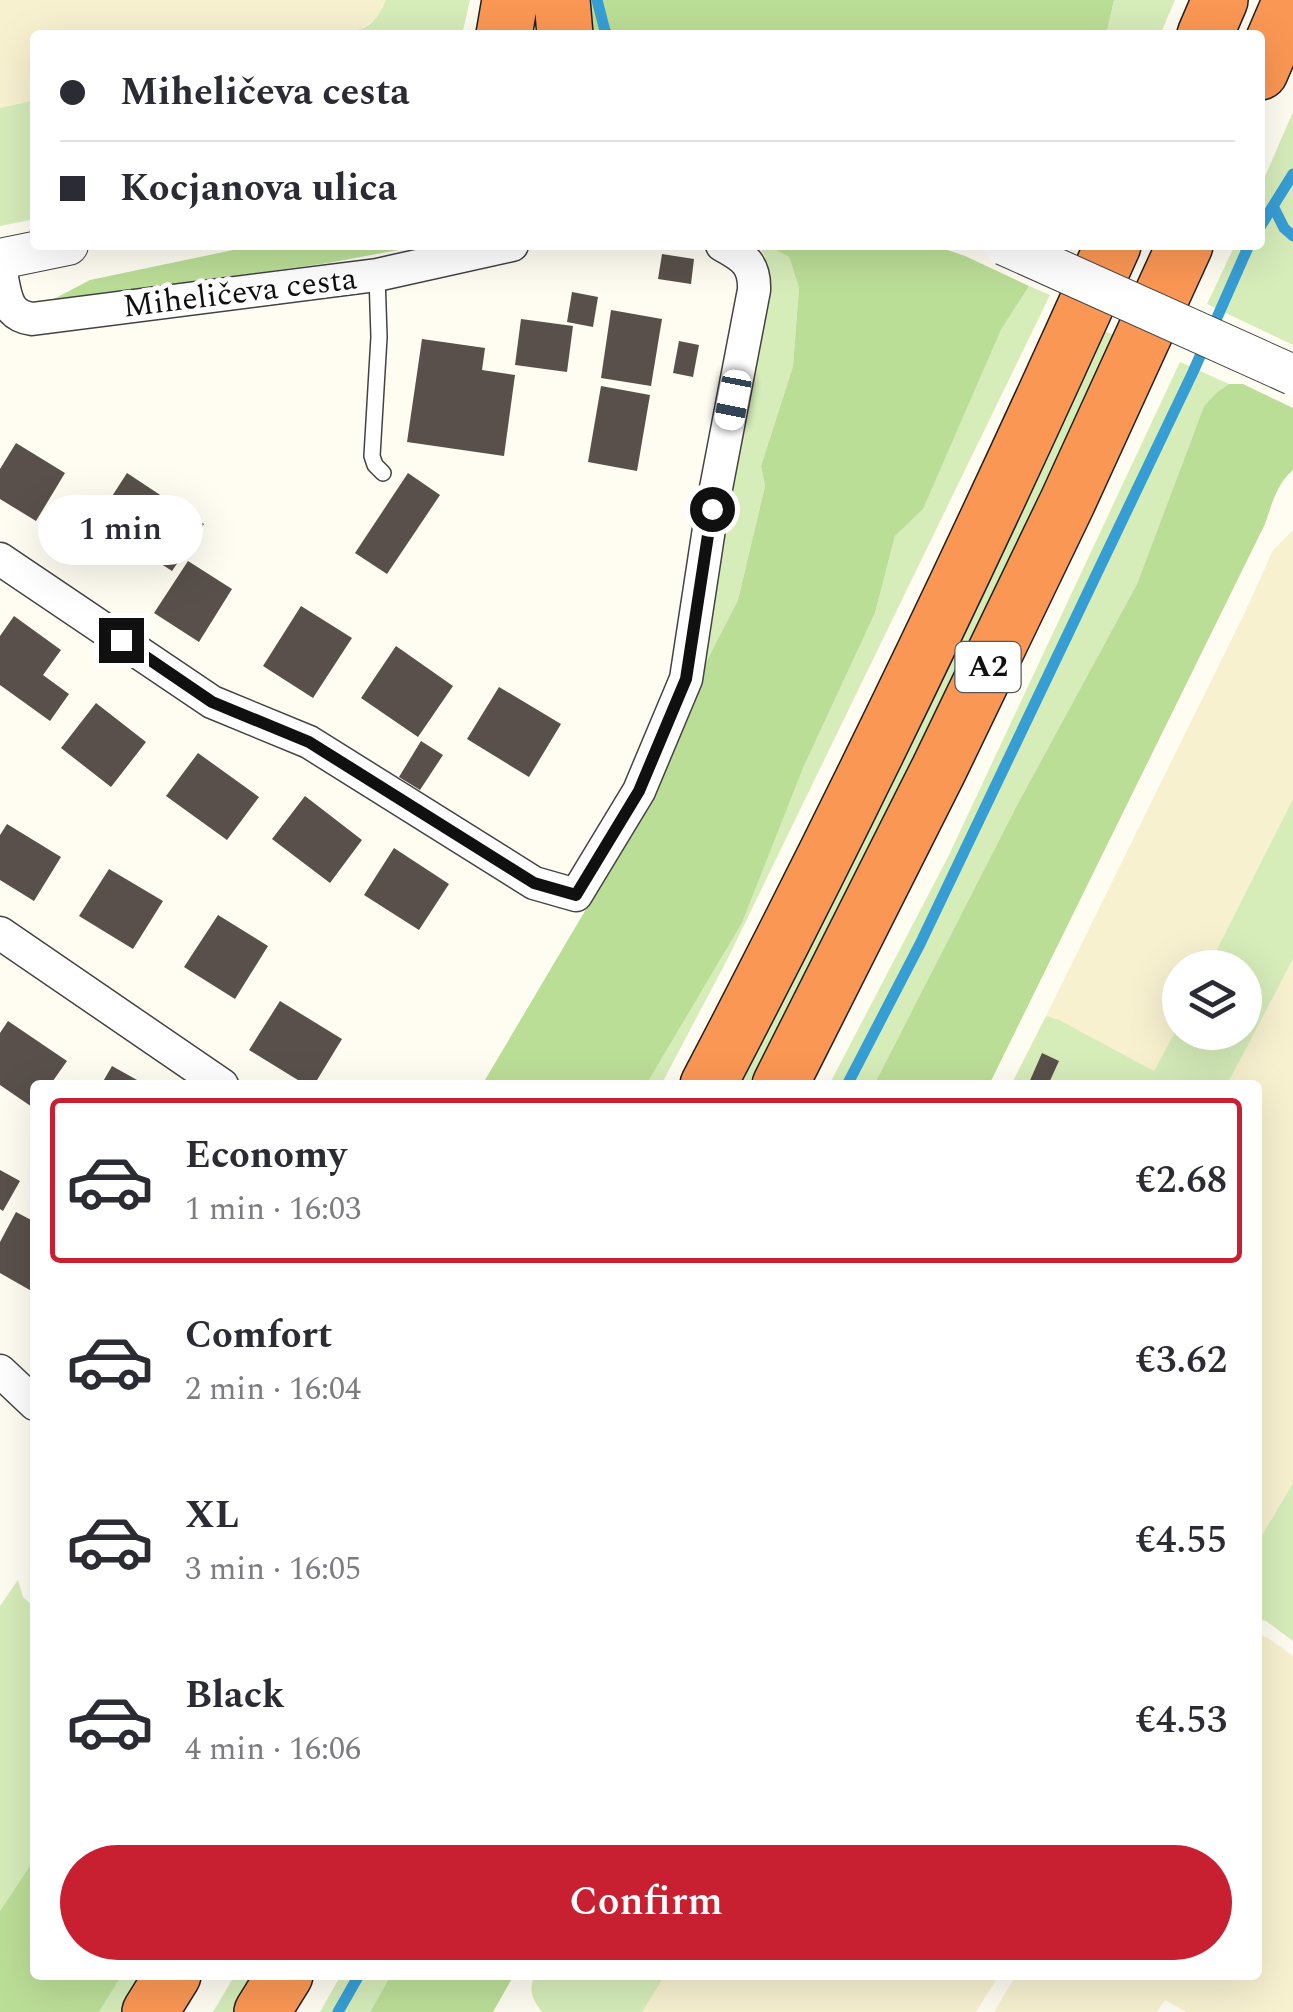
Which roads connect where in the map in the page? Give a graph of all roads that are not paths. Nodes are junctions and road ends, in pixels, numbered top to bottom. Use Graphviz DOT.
graph roads {
  1 [pos="510,0"];
  2 [pos="1220,0"];
  3 [pos="1291,0"];
  4 [pos="505,30"];
  5 [pos="1207,30"];
  6 [pos="1265,60"];
  7 [pos="44,250"];
  8 [pos="490,250"];
  9 [pos="730,250"];
  10 [pos="1015,250"];
  11 [pos="1111,250"];
  12 [pos="1183,250"];
  13 [pos="0,259"];
  14 [pos="0,269"];
  15 [pos="377,275"];
  16 [pos="1293,374"];
  17 [pos="383,473"];
  18 [pos="0,559"];
  19 [pos="0,933"];
  20 [pos="215,1080"];
  21 [pos="711,1080"];
  22 [pos="783,1080"];
  23 [pos="0,1371"];
  24 [pos="30,1399"];
  25 [pos="170,1980"];
  26 [pos="207,1980"];
  27 [pos="282,1980"];
  28 [pos="309,1980"];
  29 [pos="150,2012"];
  30 [pos="188,2012"];
  31 [pos="262,2012"];
  32 [pos="297,2012"];
  1 -- 4 [label="highway"];
  2 -- 5 [label="highway"];
  3 -- 6 [label="highway"];
  7 -- 13 [label="street"];
  8 -- 15 [label="street, Miheličeva cesta"];
  9 -- 18 [label="street"];
  10 -- 16 [label="street, bridge"];
  11 -- 21 [label="highway, A2"];
  12 -- 22 [label="highway, A2"];
  14 -- 15 [label="street, Miheličeva cesta"];
  15 -- 17 [label="lane"];
  19 -- 20 [label="street"];
  23 -- 24 [label="street"];
  25 -- 29 [label="highway"];
  26 -- 30 [label="highway"];
  27 -- 31 [label="highway"];
  28 -- 32 [label="highway"];
}
